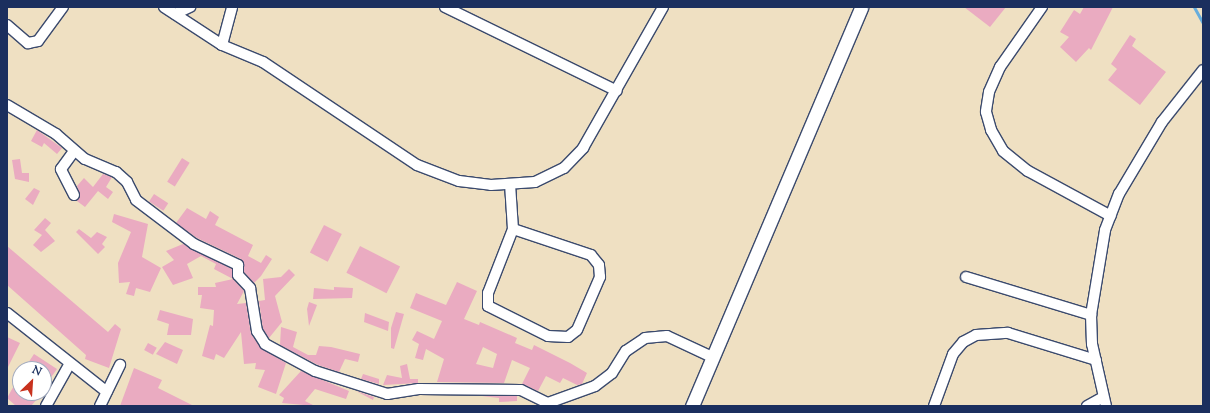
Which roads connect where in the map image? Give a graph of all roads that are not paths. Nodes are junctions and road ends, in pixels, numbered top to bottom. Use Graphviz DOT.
graph roads {
  1 [pos="63,7"];
  2 [pos="164,7"];
  3 [pos="190,7"];
  4 [pos="232,7"];
  5 [pos="445,7"];
  6 [pos="663,7"];
  7 [pos="861,7"];
  8 [pos="1042,7"];
  9 [pos="175,14"];
  10 [pos="7,25"];
  11 [pos="222,45"];
  12 [pos="1203,70"];
  13 [pos="617,91"];
  14 [pos="7,105"];
  15 [pos="74,151"];
  16 [pos="510,184"];
  17 [pos="74,194"];
  18 [pos="1111,216"];
  19 [pos="513,229"];
  20 [pos="966,277"];
  21 [pos="7,313"];
  22 [pos="1091,315"];
  23 [pos="712,357"];
  24 [pos="1096,360"];
  25 [pos="120,365"];
  26 [pos="69,366"];
  27 [pos="107,392"];
  28 [pos="1105,402"];
  29 [pos="548,405"];
  30 [pos="46,406"];
  31 [pos="100,406"];
  32 [pos="692,406"];
  33 [pos="934,406"];
  34 [pos="1087,406"];
  1 -- 10 [label="street"];
  2 -- 9 [label="street"];
  3 -- 9 [label="street"];
  4 -- 11 [label="street"];
  5 -- 13 [label="street"];
  6 -- 13 [label="street"];
  7 -- 23 [label="main road"];
  8 -- 18 [label="street"];
  9 -- 11 [label="street"];
  11 -- 16 [label="street"];
  12 -- 18 [label="street"];
  13 -- 16 [label="street"];
  14 -- 15 [label="street"];
  15 -- 17 [label="street"];
  15 -- 29 [label="street"];
  16 -- 19 [label="street"];
  18 -- 22 [label="street"];
  19 -- 19 [label="street"];
  20 -- 22 [label="street"];
  21 -- 26 [label="street"];
  22 -- 24 [label="street"];
  23 -- 29 [label="street"];
  23 -- 32 [label="main road"];
  24 -- 28 [label="street"];
  24 -- 33 [label="street"];
  25 -- 27 [label="street"];
  26 -- 27 [label="street"];
  26 -- 30 [label="street"];
  27 -- 31 [label="street"];
  28 -- 34 [label="street"];
}
